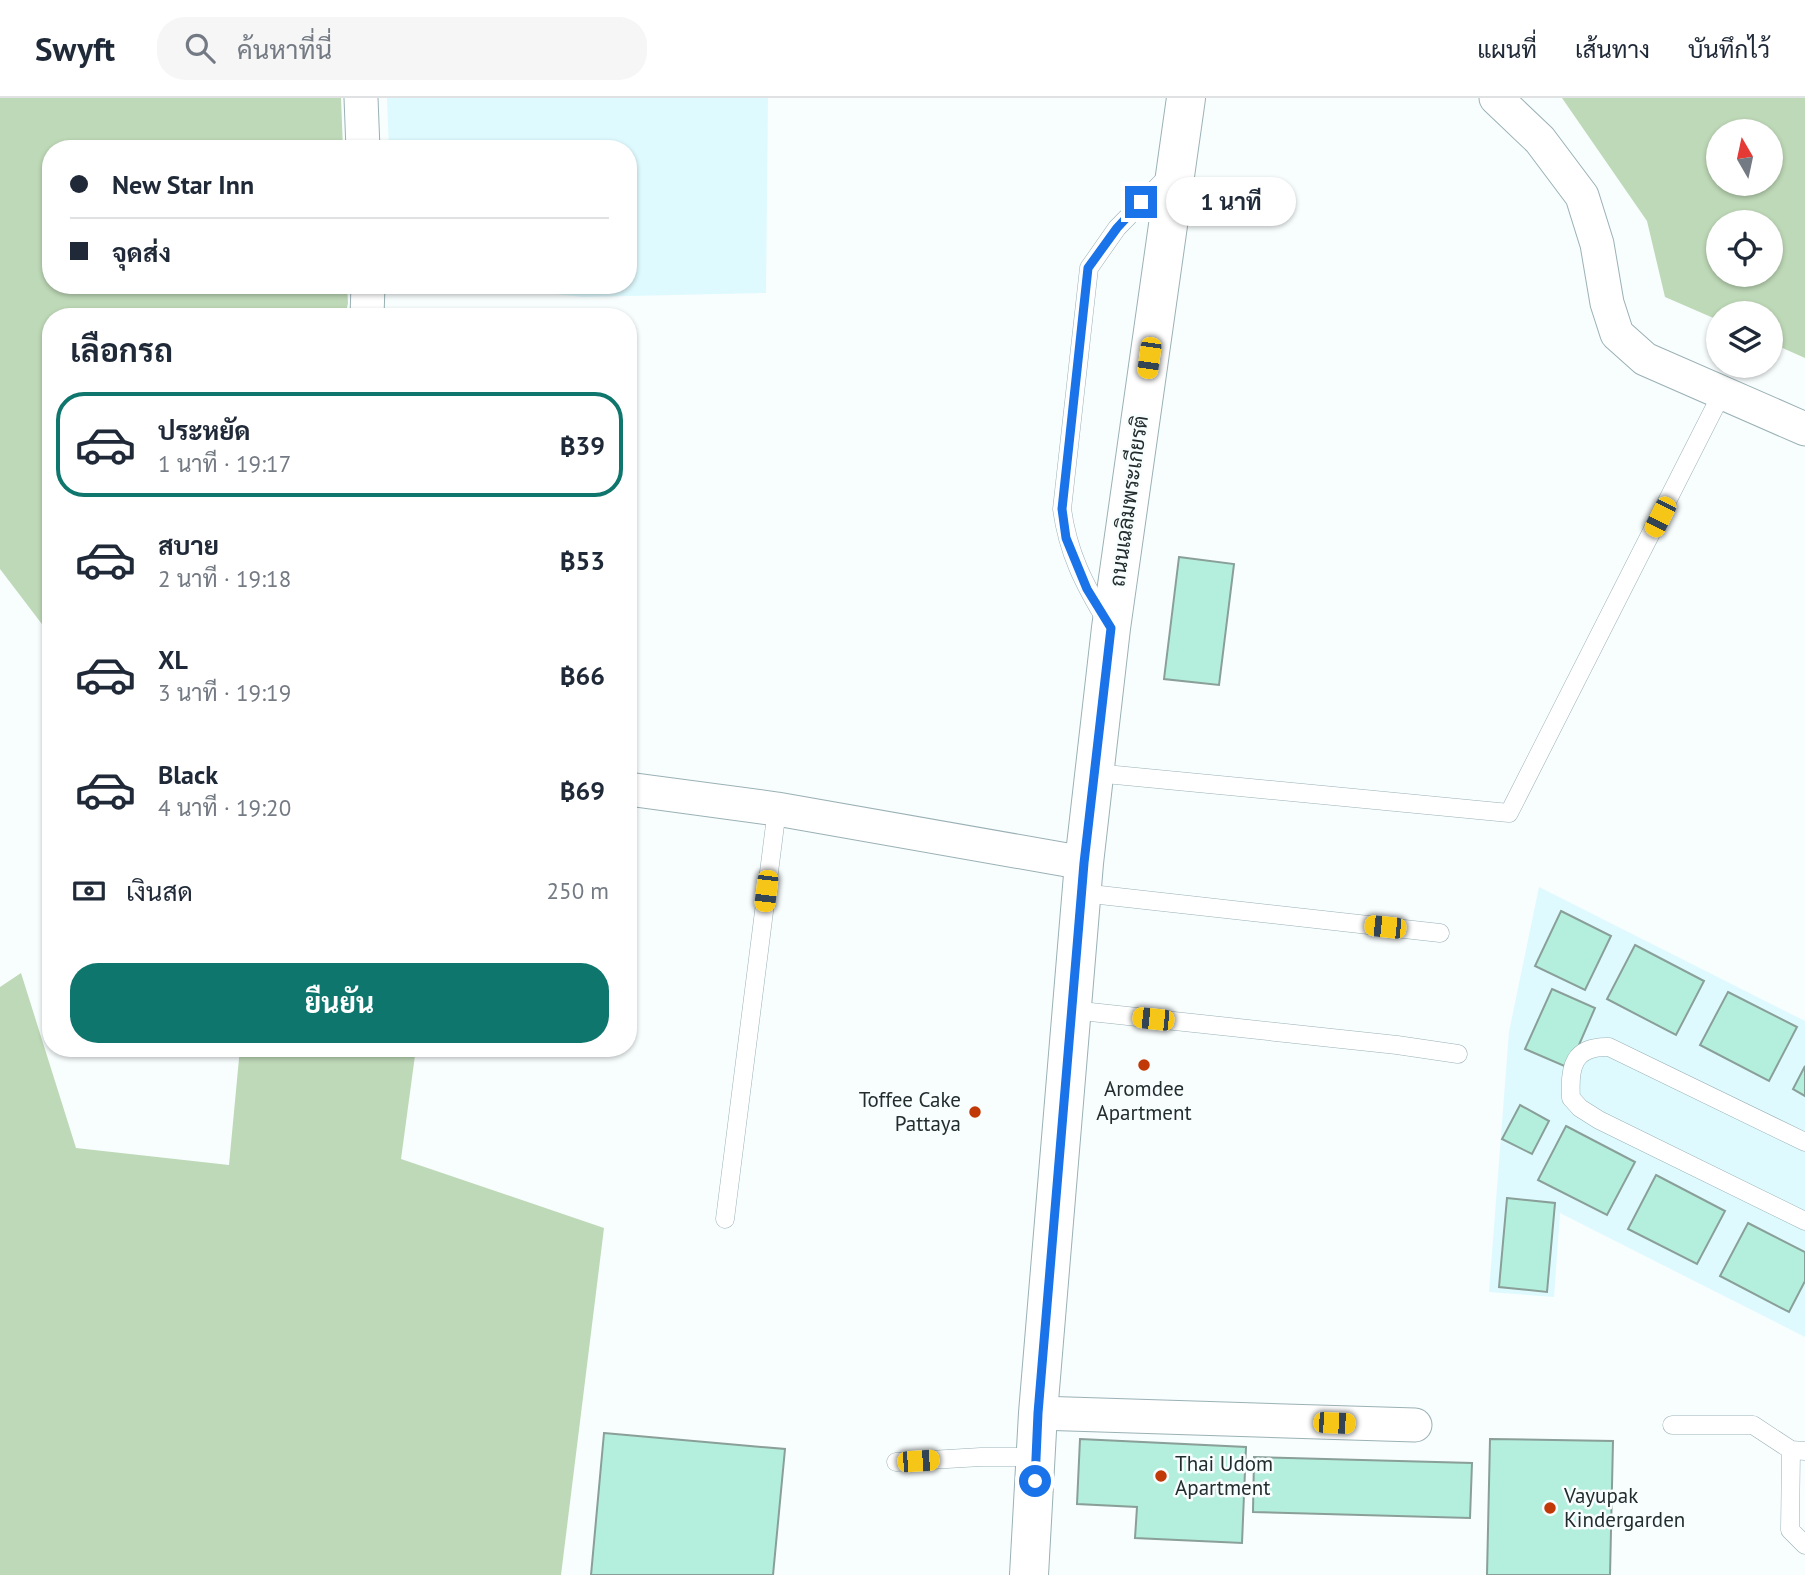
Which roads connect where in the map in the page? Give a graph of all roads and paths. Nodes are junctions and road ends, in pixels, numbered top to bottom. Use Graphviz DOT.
graph roads {
  1 [pos="361,98"];
  2 [pos="1186,98"];
  3 [pos="1496,98"];
  4 [pos="363,140"];
  5 [pos="1175,169"];
  6 [pos="1722,393"];
  7 [pos="1805,429"];
  8 [pos="1111,628"];
  9 [pos="1095,773"];
  10 [pos="637,790"];
  11 [pos="777,809"];
  12 [pos="1083,878"];
  13 [pos="1440,933"];
  14 [pos="1072,1010"];
  15 [pos="1458,1054"];
  16 [pos="1805,1142"];
  17 [pos="725,1219"];
  18 [pos="1805,1221"];
  19 [pos="1038,1413"];
  20 [pos="1415,1425"];
  21 [pos="1672,1425"];
  22 [pos="1798,1450"];
  23 [pos="1037,1457"];
  24 [pos="896,1462"];
  25 [pos="1805,1545"];
  26 [pos="1029,1575"];
  1 -- 4 [label="street"];
  2 -- 5 [label="street, ถนนเฉลิมพระเกียรติ"];
  3 -- 6 [label="street"];
  5 -- 8 [label="street, ถนนเฉลิมพระเกียรติ"];
  5 -- 8 [label="lane"];
  6 -- 7 [label="street"];
  6 -- 9 [label="lane"];
  8 -- 9 [label="street, ถนนเฉลิมพระเกียรติ"];
  9 -- 12 [label="street, ถนนเฉลิมพระเกียรติ"];
  10 -- 11 [label="street"];
  11 -- 12 [label="street"];
  11 -- 17 [label="lane"];
  12 -- 13 [label="lane"];
  12 -- 14 [label="street, ถนนเฉลิมพระเกียรติ"];
  14 -- 15 [label="lane"];
  14 -- 19 [label="street, ถนนเฉลิมพระเกียรติ"];
  16 -- 18 [label="lane"];
  19 -- 20 [label="street"];
  19 -- 23 [label="street, ถนนเฉลิมพระเกียรติ"];
  21 -- 22 [label="lane"];
  22 -- 25 [label="lane"];
  23 -- 24 [label="lane"];
  23 -- 26 [label="street, ถนนเฉลิมพระเกียรติ"];
}
